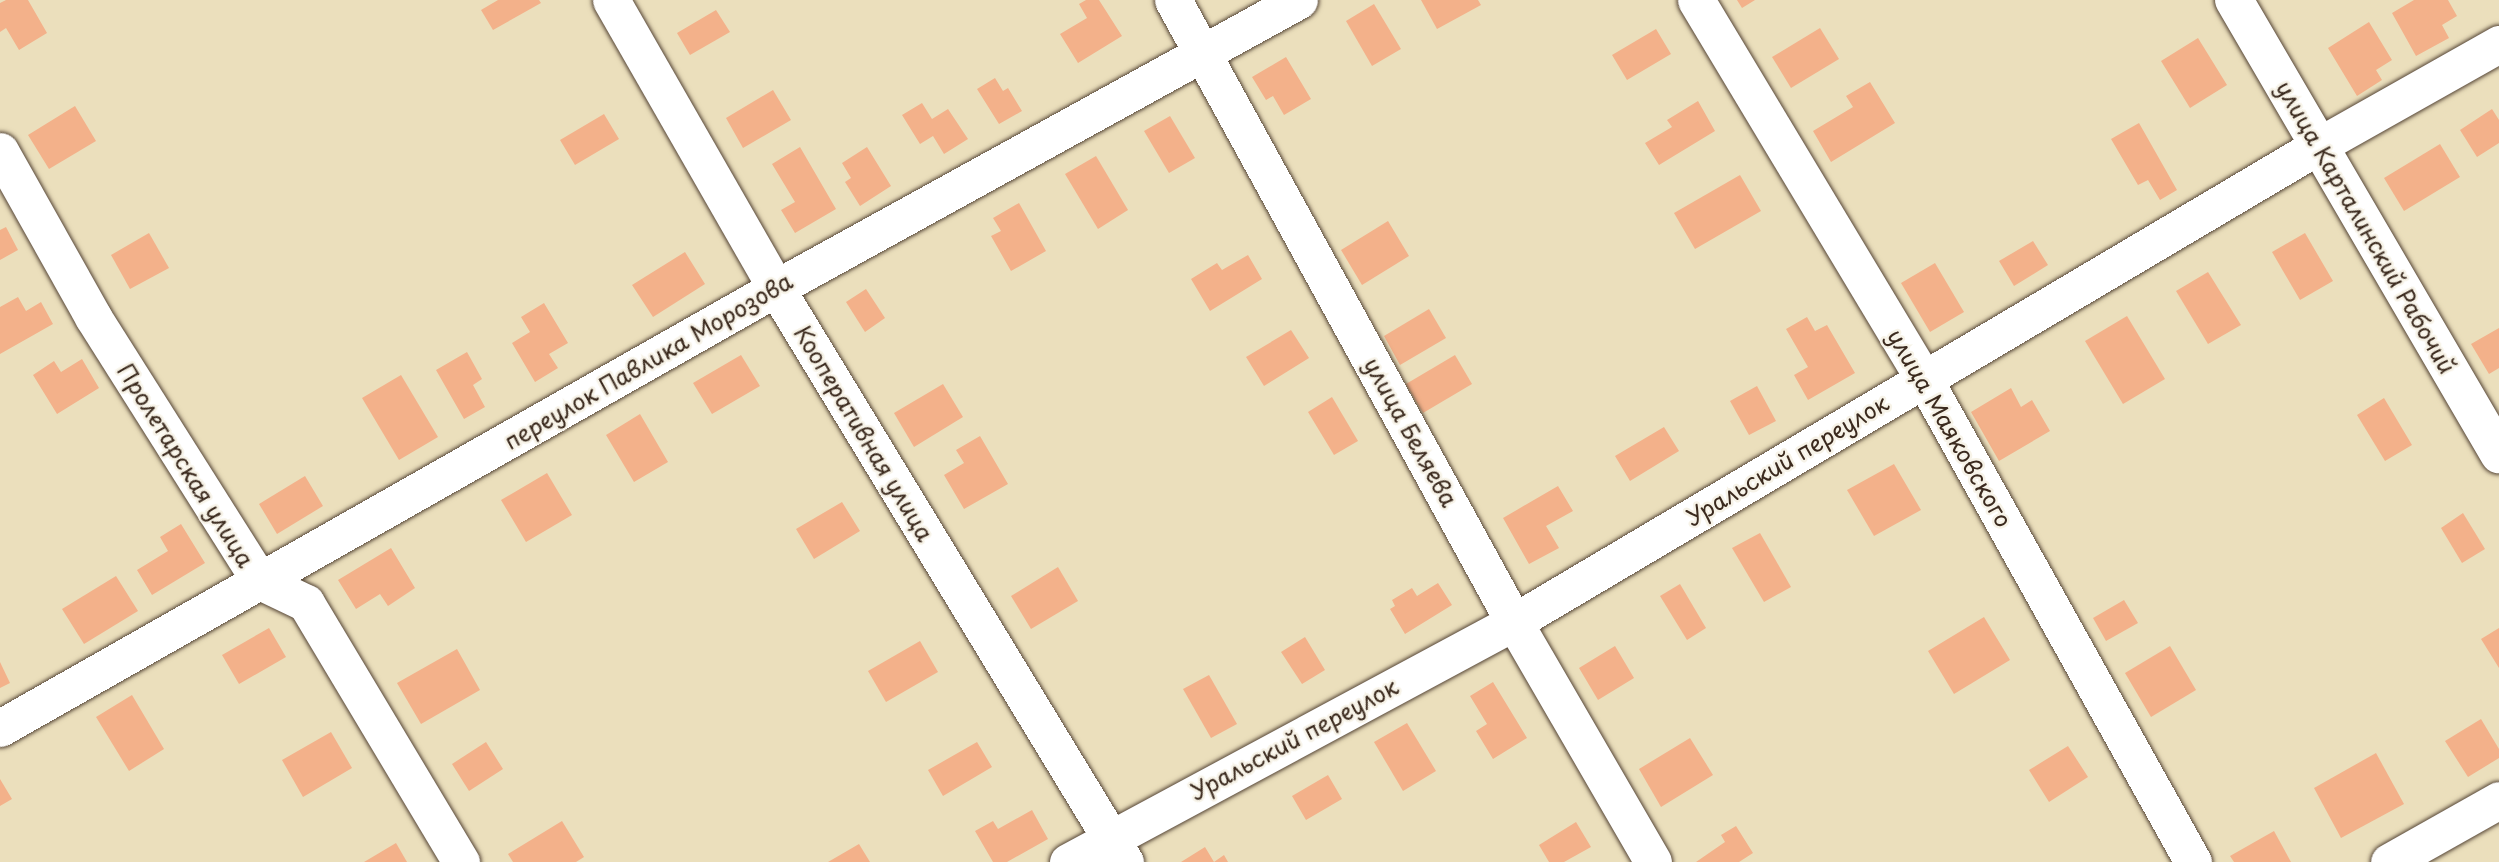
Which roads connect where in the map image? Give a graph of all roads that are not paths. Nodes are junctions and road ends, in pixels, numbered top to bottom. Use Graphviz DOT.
graph roads {
  1 [pos="611,0"];
  2 [pos="1173,0"];
  3 [pos="1299,0"];
  4 [pos="1696,0"];
  5 [pos="2234,0"];
  6 [pos="2499,44"];
  7 [pos="1205,54"];
  8 [pos="2318,146"];
  9 [pos="0,151"];
  10 [pos="776,288"];
  11 [pos="1924,379"];
  12 [pos="2499,454"];
  13 [pos="260,581"];
  14 [pos="1514,622"];
  15 [pos="0,728"];
  16 [pos="2499,800"];
  17 [pos="1118,850"];
  18 [pos="461,862"];
  19 [pos="1068,862"];
  20 [pos="1653,862"];
  21 [pos="2193,862"];
  22 [pos="2389,862"];
  1 -- 10 [label="street, Кооперативная улица"];
  2 -- 7 [label="street, улица Беляева"];
  3 -- 7 [label="street, переулок Павлика Морозова"];
  4 -- 11 [label="street, улица Маяковского"];
  5 -- 8 [label="street, улица Карталинский Рабочий"];
  6 -- 8 [label="street, Уральский переулок"];
  7 -- 10 [label="street, переулок Павлика Морозова"];
  7 -- 14 [label="street, улица Беляева"];
  8 -- 11 [label="street, Уральский переулок"];
  8 -- 12 [label="street, улица Карталинский Рабочий"];
  9 -- 13 [label="street, Пролетарская улица"];
  10 -- 13 [label="street, переулок Павлика Морозова"];
  10 -- 17 [label="street, Кооперативная улица"];
  11 -- 14 [label="street, Уральский переулок"];
  11 -- 21 [label="street, улица Маяковского"];
  13 -- 15 [label="street, переулок Павлика Морозова"];
  13 -- 18 [label="street, Пролетарская улица"];
  14 -- 17 [label="street, Уральский переулок"];
  14 -- 20 [label="street, улица Беляева"];
  16 -- 22 [label="street"];
  17 -- 19 [label="street, Уральский переулок"];
}
